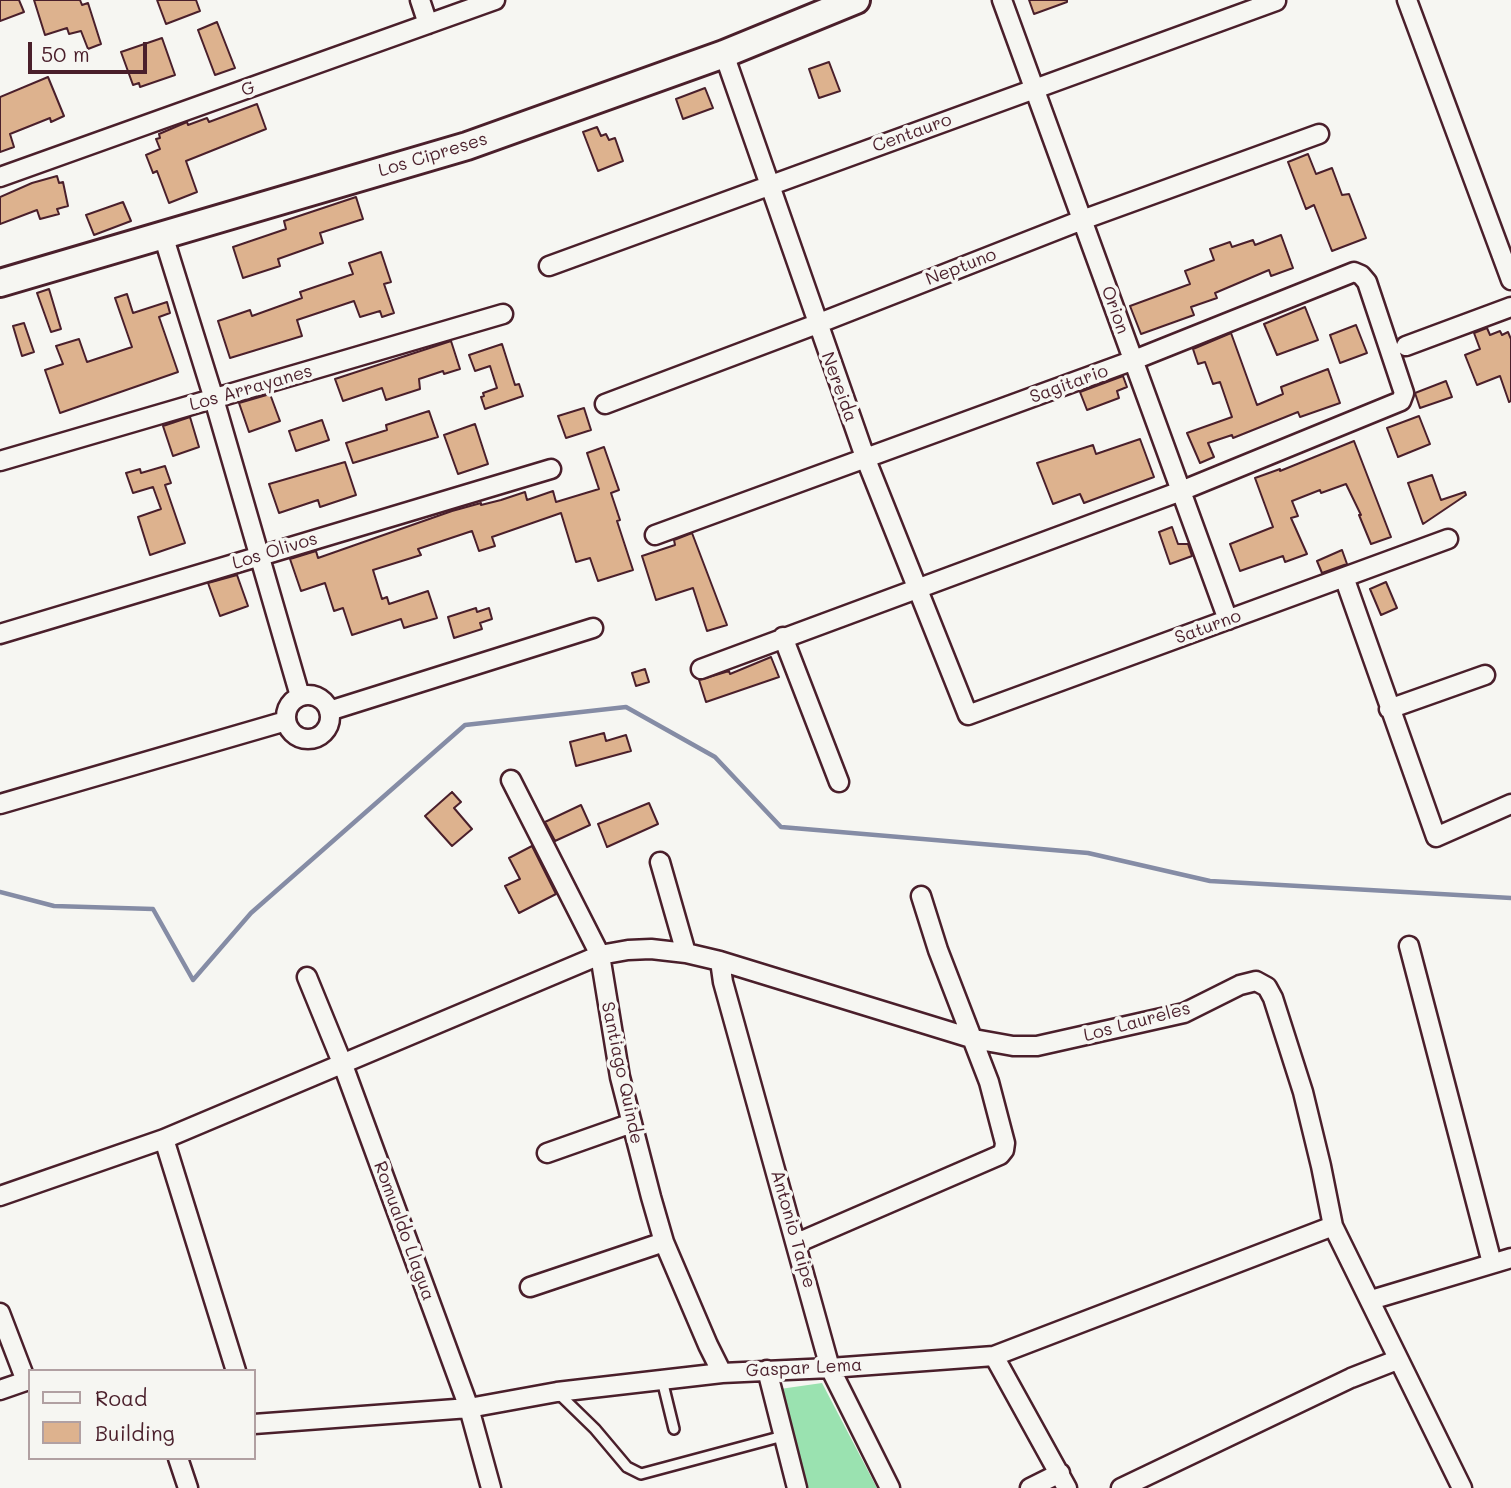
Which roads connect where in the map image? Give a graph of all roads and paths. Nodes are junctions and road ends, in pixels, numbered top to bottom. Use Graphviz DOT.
graph roads {
  1 [pos="420,0"];
  2 [pos="495,0"];
  3 [pos="856,0"];
  4 [pos="1002,0"];
  5 [pos="1407,0"];
  6 [pos="1276,1"];
  7 [pos="428,24"];
  8 [pos="724,54"];
  9 [pos="1035,89"];
  10 [pos="1319,134"];
  11 [pos="0,177"];
  12 [pos="769,184"];
  13 [pos="1082,220"];
  14 [pos="163,235"];
  15 [pos="549,266"];
  16 [pos="1511,280"];
  17 [pos="0,284"];
  18 [pos="1511,307"];
  19 [pos="503,314"];
  20 [pos="817,324"];
  21 [pos="1406,346"];
  22 [pos="1134,360"];
  23 [pos="214,399"];
  24 [pos="605,404"];
  25 [pos="865,457"];
  26 [pos="0,461"];
  27 [pos="551,469"];
  28 [pos="1181,491"];
  29 [pos="655,535"];
  30 [pos="1448,539"];
  31 [pos="258,556"];
  32 [pos="1344,577"];
  33 [pos="916,588"];
  34 [pos="1228,620"];
  35 [pos="593,628"];
  36 [pos="0,634"];
  37 [pos="783,637"];
  38 [pos="701,669"];
  39 [pos="1485,675"];
  40 [pos="300,696"];
  41 [pos="1390,709"];
  42 [pos="329,711"];
  43 [pos="968,715"];
  44 [pos="286,721"];
  45 [pos="511,780"];
  46 [pos="839,782"];
  47 [pos="0,804"];
  48 [pos="1511,804"];
  49 [pos="660,862"];
  50 [pos="921,896"];
  51 [pos="1409,946"];
  52 [pos="686,953"];
  53 [pos="600,956"];
  54 [pos="720,961"];
  55 [pos="307,977"];
  56 [pos="974,1039"];
  57 [pos="343,1065"];
  58 [pos="632,1123"];
  59 [pos="164,1139"];
  60 [pos="547,1153"];
  61 [pos="0,1196"];
  62 [pos="1333,1226"];
  63 [pos="664,1242"];
  64 [pos="797,1243"];
  65 [pos="1511,1258"];
  66 [pos="1492,1263"];
  67 [pos="530,1287"];
  68 [pos="1371,1300"];
  69 [pos="0,1313"];
  70 [pos="994,1356"];
  71 [pos="1397,1360"];
  72 [pos="830,1368"];
  73 [pos="235,1369"];
  74 [pos="768,1370"];
  75 [pos="722,1373"];
  76 [pos="662,1380"];
  77 [pos="28,1381"];
  78 [pos="0,1390"];
  79 [pos="557,1392"];
  80 [pos="468,1408"];
  81 [pos="256,1424"];
  82 [pos="674,1430"];
  83 [pos="783,1436"];
  84 [pos="179,1460"];
  85 [pos="1064,1481"];
  86 [pos="188,1488"];
  87 [pos="491,1488"];
  88 [pos="797,1488"];
  89 [pos="890,1488"];
  90 [pos="1030,1488"];
  91 [pos="1121,1488"];
  92 [pos="1462,1488"];
  1 -- 7 [label="street"];
  2 -- 7 [label="street, G"];
  3 -- 8 [label="street, Los Cipreses"];
  4 -- 9 [label="street, Orion"];
  5 -- 16 [label="street"];
  6 -- 9 [label="street, Centauro"];
  7 -- 11 [label="street, G"];
  8 -- 12 [label="street, Nereida"];
  8 -- 14 [label="street, Los Cipreses"];
  9 -- 12 [label="street, Centauro"];
  9 -- 13 [label="street, Orion"];
  10 -- 13 [label="street, Neptuno"];
  12 -- 15 [label="street, Centauro"];
  12 -- 20 [label="street, Nereida"];
  13 -- 20 [label="street, Neptuno"];
  13 -- 22 [label="street, Orion"];
  14 -- 17 [label="street, Los Cipreses"];
  14 -- 23 [label="street"];
  18 -- 21 [label="street"];
  19 -- 23 [label="street, Los Arrayanes"];
  20 -- 24 [label="street, Neptuno"];
  20 -- 25 [label="street, Nereida"];
  22 -- 25 [label="street, Sagitario"];
  22 -- 28 [label="street, Orion"];
  22 -- 28 [label="street, Sagitario"];
  23 -- 26 [label="street, Los Arrayanes"];
  23 -- 31 [label="street"];
  25 -- 29 [label="street, Sagitario"];
  25 -- 33 [label="street, Nereida"];
  27 -- 31 [label="street, Los Olivos"];
  28 -- 33 [label="street"];
  28 -- 34 [label="street, Orion"];
  30 -- 32 [label="street, Saturno"];
  31 -- 36 [label="street, Los Olivos"];
  31 -- 40 [label="street"];
  32 -- 34 [label="street, Saturno"];
  32 -- 41 [label="street"];
  33 -- 37 [label="street"];
  33 -- 43 [label="street, Nereida"];
  34 -- 43 [label="street, Saturno"];
  35 -- 42 [label="street"];
  37 -- 38 [label="street"];
  37 -- 46 [label="street"];
  39 -- 41 [label="street"];
  40 -- 42 [label="street"];
  40 -- 44 [label="street"];
  41 -- 48 [label="street"];
  42 -- 44 [label="street"];
  44 -- 47 [label="street"];
  45 -- 53 [label="street, Santiago Quinde"];
  49 -- 52 [label="street"];
  50 -- 56 [label="street"];
  51 -- 66 [label="street"];
  52 -- 53 [label="street, Los Laureles"];
  52 -- 54 [label="street, Los Laureles"];
  53 -- 57 [label="street, Los Laureles"];
  53 -- 58 [label="street, Santiago Quinde"];
  54 -- 56 [label="street, Los Laureles"];
  54 -- 64 [label="street, Antonio Taipe"];
  55 -- 57 [label="street, Romualdo Llagua"];
  56 -- 62 [label="street, Los Laureles"];
  56 -- 64 [label="street"];
  57 -- 59 [label="street, Los Laureles"];
  57 -- 80 [label="street, Romualdo Llagua"];
  58 -- 60 [label="street"];
  58 -- 63 [label="street, Santiago Quinde"];
  59 -- 61 [label="street, Los Laureles"];
  59 -- 73 [label="street"];
  62 -- 68 [label="street, Los Laureles"];
  62 -- 70 [label="street, Gaspar Lema"];
  63 -- 67 [label="street"];
  63 -- 75 [label="street, Santiago Quinde"];
  64 -- 72 [label="street, Antonio Taipe"];
  65 -- 66 [label="street"];
  66 -- 68 [label="street"];
  68 -- 71 [label="street, Los Laureles"];
  69 -- 77 [label="street"];
  70 -- 72 [label="street, Gaspar Lema"];
  70 -- 85 [label="street"];
  71 -- 91 [label="street"];
  71 -- 92 [label="street, Los Laureles"];
  72 -- 74 [label="street, Gaspar Lema"];
  72 -- 89 [label="street, Antonio Taipe"];
  74 -- 75 [label="street, Gaspar Lema"];
  74 -- 83 [label="street"];
  75 -- 76 [label="street, Gaspar Lema"];
  76 -- 79 [label="street, Gaspar Lema"];
  76 -- 82 [label="lane"];
  77 -- 78 [label="street"];
  79 -- 80 [label="street, Gaspar Lema"];
  79 -- 83 [label="lane"];
  80 -- 81 [label="street, Gaspar Lema"];
  80 -- 87 [label="street, Romualdo Llagua"];
  83 -- 88 [label="street"];
  84 -- 86 [label="street"];
  85 -- 90 [label="street"];
}
